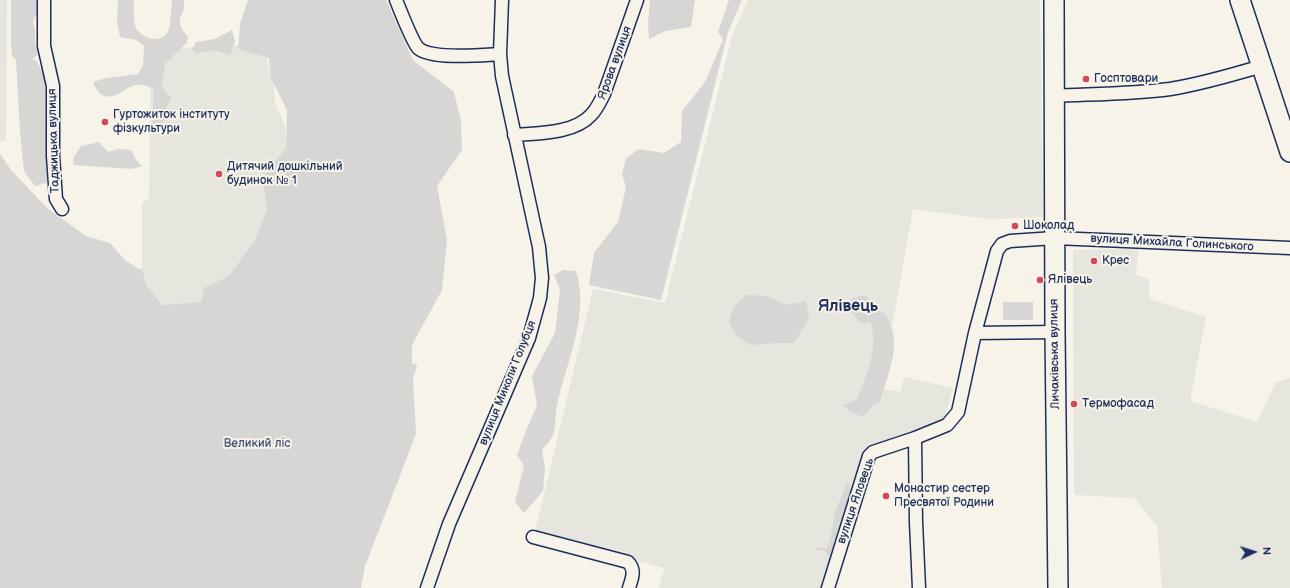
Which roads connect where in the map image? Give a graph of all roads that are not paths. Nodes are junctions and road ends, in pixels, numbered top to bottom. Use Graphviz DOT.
graph roads {
  1 [pos="44,0"];
  2 [pos="396,0"];
  3 [pos="502,0"];
  4 [pos="637,0"];
  5 [pos="1054,0"];
  6 [pos="1240,0"];
  7 [pos="500,54"];
  8 [pos="1262,66"];
  9 [pos="1054,96"];
  10 [pos="514,135"];
  11 [pos="1290,152"];
  12 [pos="62,210"];
  13 [pos="1055,238"];
  14 [pos="1290,248"];
  15 [pos="1055,332"];
  16 [pos="975,333"];
  17 [pos="916,438"];
  18 [pos="533,537"];
  19 [pos="428,588"];
  20 [pos="630,588"];
  21 [pos="828,588"];
  22 [pos="919,588"];
  23 [pos="1058,588"];
  1 -- 12 [label="street, Таджицька вулиця"];
  2 -- 7 [label="street"];
  3 -- 7 [label="street, вулиця Миколи Голубця"];
  4 -- 10 [label="street, Ярова вулиця"];
  5 -- 9 [label="main road, Личаківська вулиця"];
  6 -- 8 [label="main road"];
  7 -- 10 [label="street, вулиця Миколи Голубця"];
  8 -- 9 [label="street"];
  8 -- 11 [label="main road"];
  9 -- 13 [label="main road, Личаківська вулиця"];
  10 -- 19 [label="street, вулиця Миколи Голубця"];
  13 -- 14 [label="street, вулиця Михайла Голинського"];
  13 -- 15 [label="main road, Личаківська вулиця"];
  13 -- 16 [label="street, вулиця Михайла Голинського"];
  15 -- 16 [label="street"];
  15 -- 23 [label="main road, Личаківська вулиця"];
  16 -- 17 [label="street, вулиця Яловець"];
  17 -- 21 [label="street, вулиця Яловець"];
  17 -- 22 [label="street"];
  18 -- 20 [label="street"];
}
